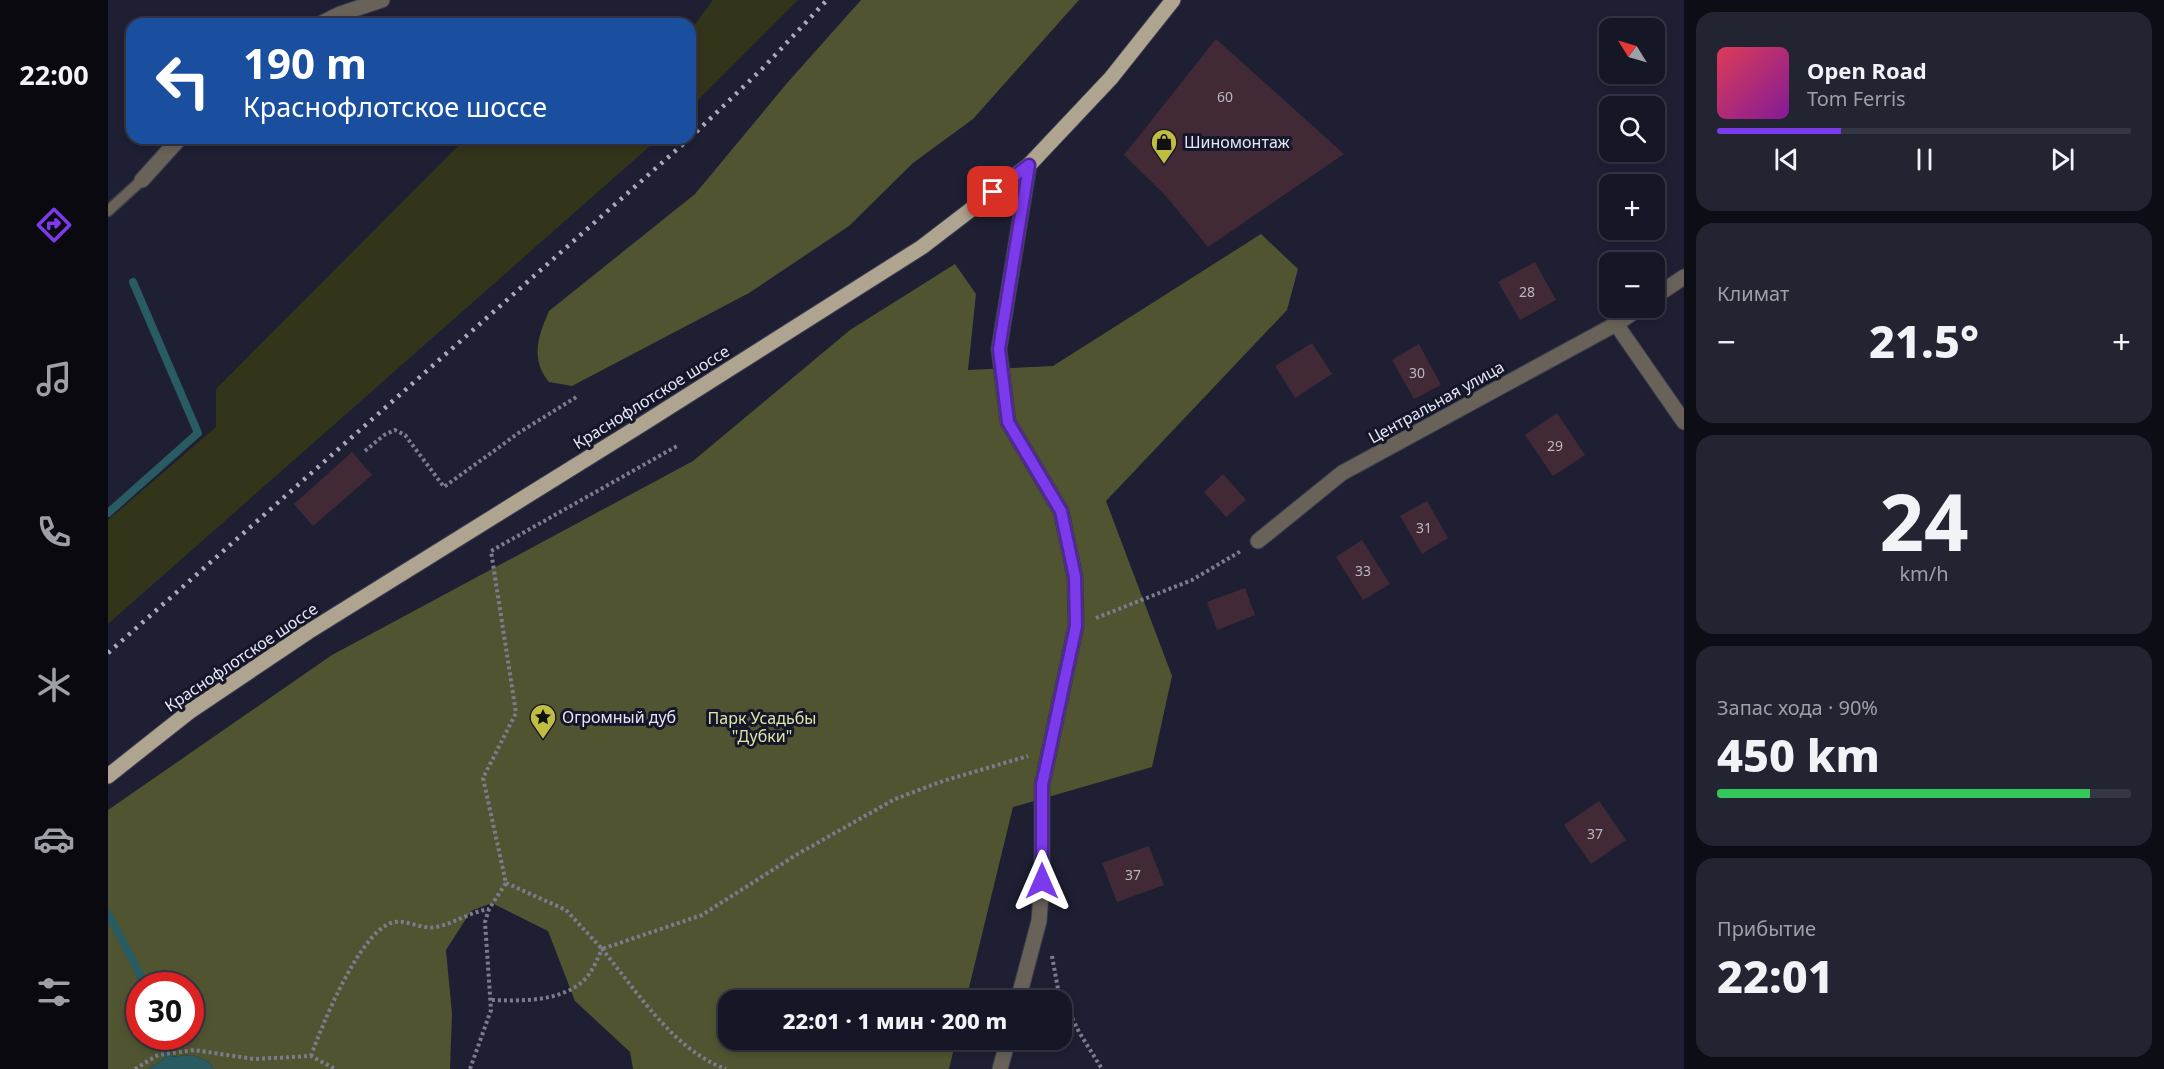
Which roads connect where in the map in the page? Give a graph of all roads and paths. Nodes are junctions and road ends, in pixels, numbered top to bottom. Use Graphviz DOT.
graph roads {
  1 [pos="382,0"];
  2 [pos="1173,0"];
  3 [pos="332,18"];
  4 [pos="175,144"];
  5 [pos="1029,165"];
  6 [pos="142,180"];
  7 [pos="108,211"];
  8 [pos="1684,277"];
  9 [pos="1665,290"];
  10 [pos="1625,318"];
  11 [pos="1616,324"];
  12 [pos="578,396"];
  13 [pos="1684,422"];
  14 [pos="677,446"];
  15 [pos="365,451"];
  16 [pos="1258,541"];
  17 [pos="1076,626"];
  18 [pos="1047,753"];
  19 [pos="108,776"];
  20 [pos="506,883"];
  21 [pos="489,909"];
  22 [pos="1039,921"];
  23 [pos="602,949"];
  24 [pos="1021,990"];
  25 [pos="492,1000"];
  26 [pos="1005,1050"];
  27 [pos="311,1056"];
  28 [pos="135,1069"];
  29 [pos="335,1069"];
  30 [pos="470,1069"];
  31 [pos="726,1069"];
  32 [pos="1000,1069"];
  33 [pos="1102,1069"];
  1 -- 3 [label="street"];
  2 -- 5 [label="main road, Краснофлотское шоссе"];
  4 -- 6 [label="street"];
  5 -- 17 [label="street"];
  5 -- 19 [label="main road, Краснофлотское шоссе"];
  6 -- 7 [label="lane"];
  8 -- 9 [label="street"];
  10 -- 11 [label="street, Центральная улица"];
  11 -- 13 [label="street"];
  11 -- 16 [label="street, Центральная улица"];
  12 -- 15 [label="path"];
  14 -- 20 [label="path"];
  16 -- 17 [label="path"];
  17 -- 18 [label="street"];
  18 -- 22 [label="street"];
  18 -- 23 [label="path"];
  20 -- 21 [label="path"];
  20 -- 23 [label="path"];
  21 -- 25 [label="path"];
  21 -- 27 [label="path"];
  22 -- 24 [label="street"];
  22 -- 33 [label="path"];
  23 -- 25 [label="path"];
  23 -- 31 [label="path"];
  25 -- 30 [label="path"];
  26 -- 32 [label="street"];
  27 -- 28 [label="path"];
  27 -- 29 [label="path"];
}
